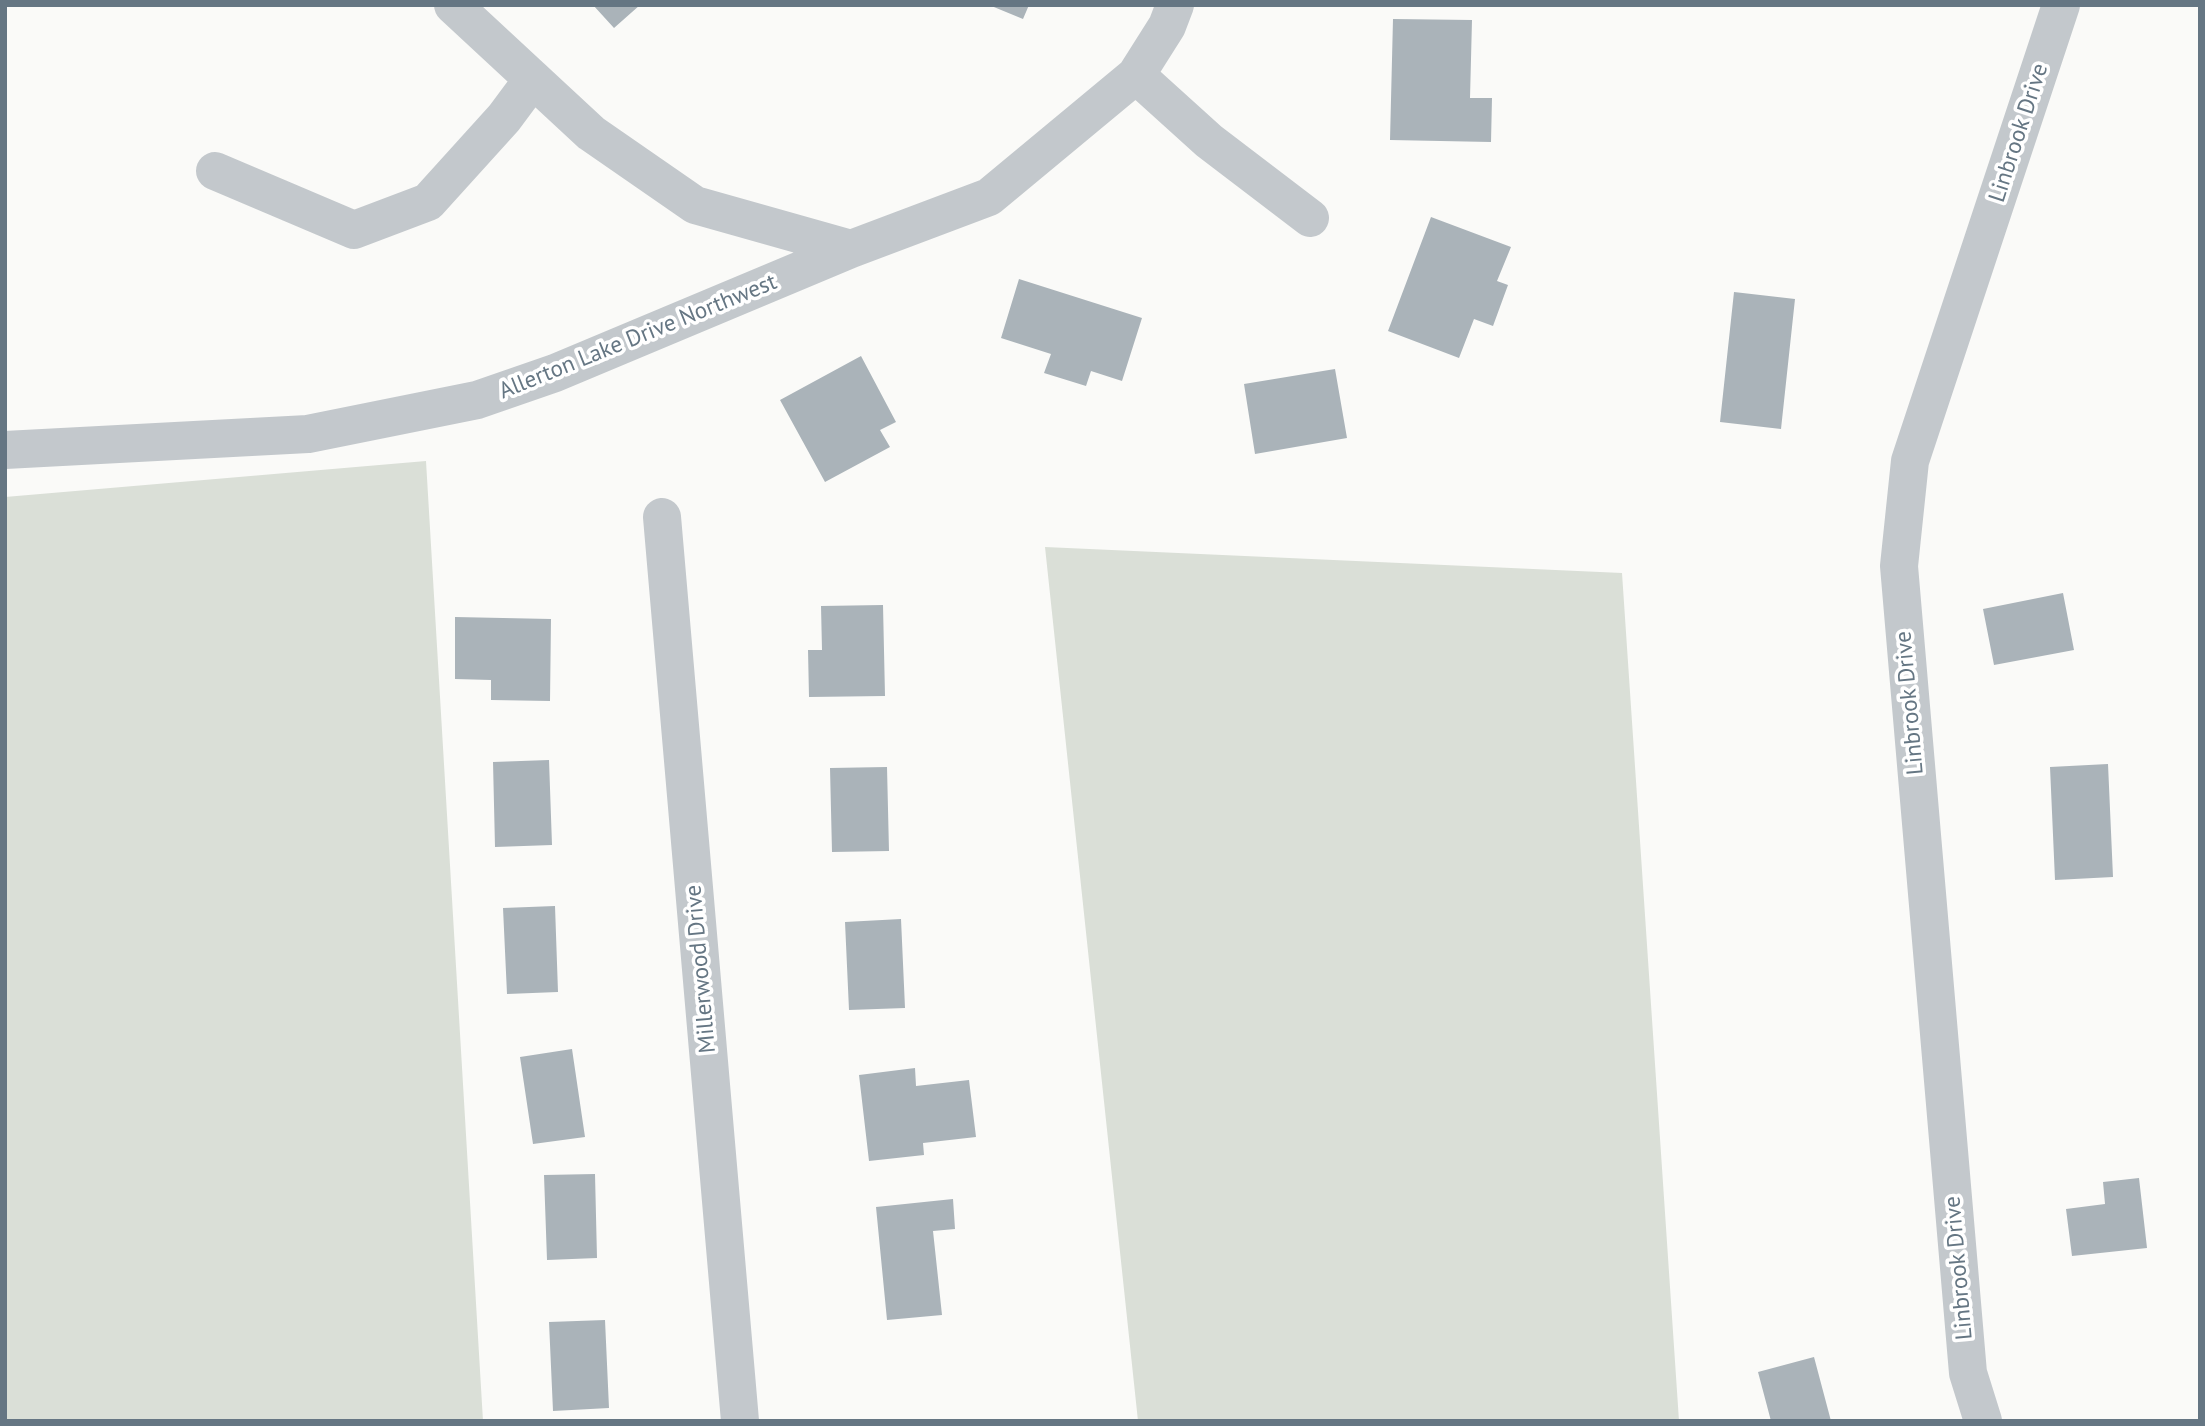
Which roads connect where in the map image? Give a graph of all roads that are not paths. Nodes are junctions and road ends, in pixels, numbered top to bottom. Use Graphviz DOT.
graph roads {
  1 [pos="453,5"];
  2 [pos="1175,5"];
  3 [pos="2061,5"];
  4 [pos="1136,75"];
  5 [pos="533,79"];
  6 [pos="215,171"];
  7 [pos="1310,218"];
  8 [pos="851,249"];
  9 [pos="5,450"];
  10 [pos="662,517"];
  11 [pos="740,1421"];
  12 [pos="1983,1421"];
  1 -- 5 [label="street"];
  2 -- 4 [label="street, Allerton Lake Drive Northwest"];
  3 -- 12 [label="street, Linbrook Drive"];
  4 -- 7 [label="street"];
  4 -- 8 [label="street, Allerton Lake Drive Northwest"];
  5 -- 6 [label="street"];
  5 -- 8 [label="street"];
  8 -- 9 [label="street, Allerton Lake Drive Northwest"];
  10 -- 11 [label="street, Millerwood Drive"];
}
